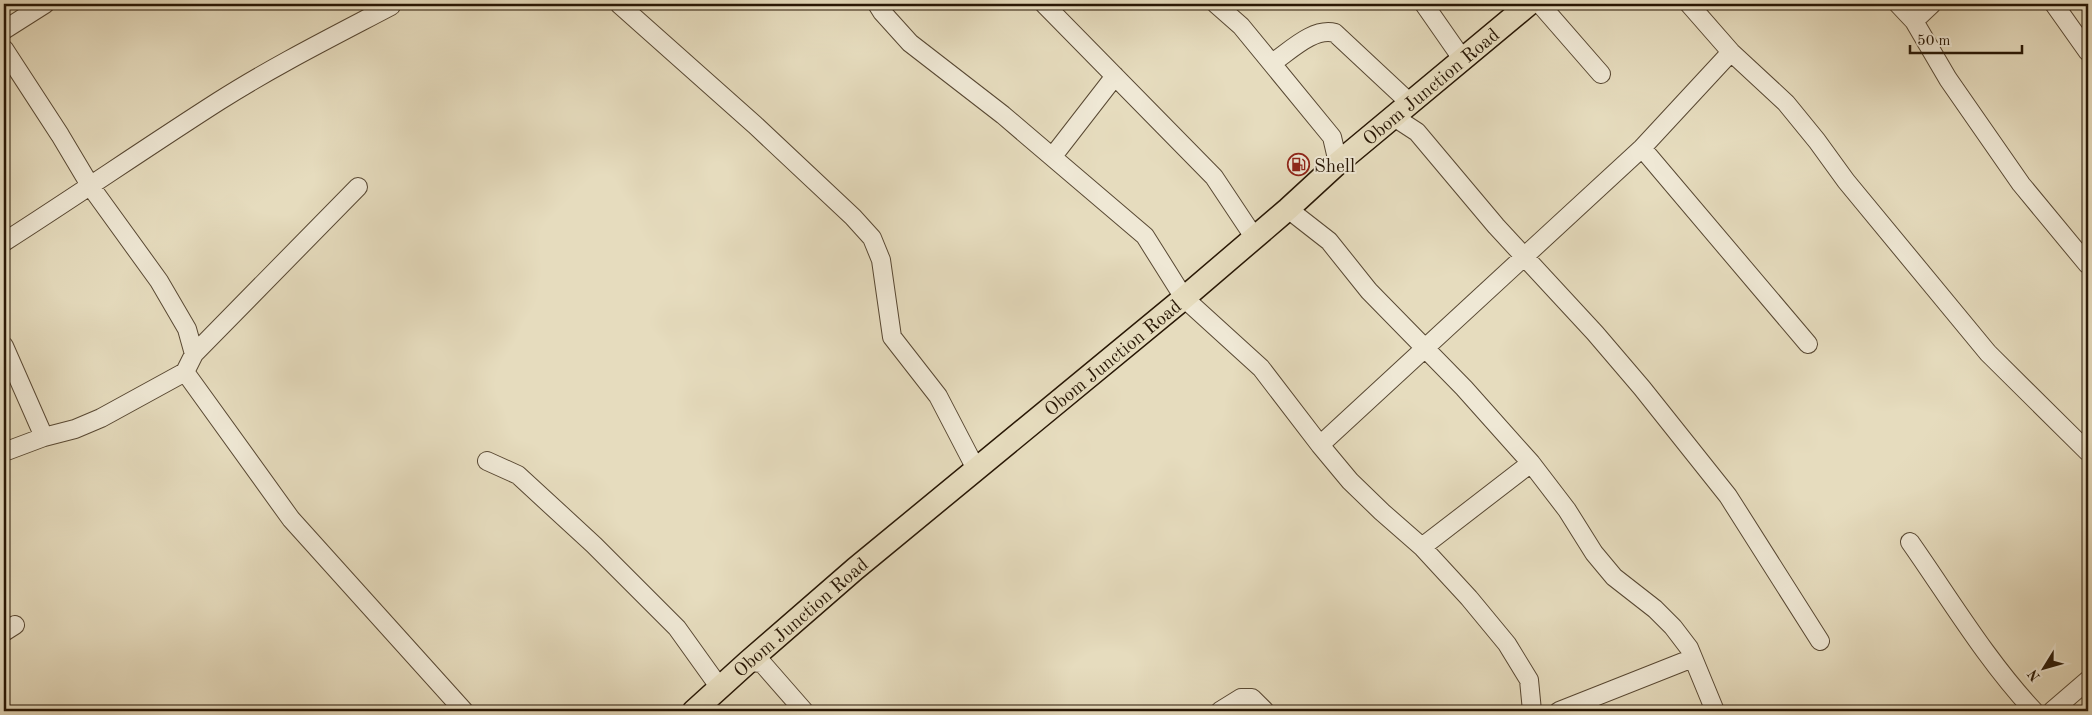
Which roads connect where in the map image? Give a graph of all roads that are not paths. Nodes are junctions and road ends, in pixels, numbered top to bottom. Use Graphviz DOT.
graph roads {
  1 [pos="45,4"];
  2 [pos="620,4"];
  3 [pos="877,4"];
  4 [pos="1044,4"];
  5 [pos="1216,4"];
  6 [pos="1424,4"];
  7 [pos="1529,4"];
  8 [pos="1540,4"];
  9 [pos="1689,4"];
  10 [pos="1898,4"];
  11 [pos="1932,4"];
  12 [pos="2054,4"];
  13 [pos="391,6"];
  14 [pos="1914,21"];
  15 [pos="4,30"];
  16 [pos="4,49"];
  17 [pos="1731,52"];
  18 [pos="2088,52"];
  19 [pos="1463,60"];
  20 [pos="1272,63"];
  21 [pos="1601,74"];
  22 [pos="1115,76"];
  23 [pos="1402,110"];
  24 [pos="1642,148"];
  25 [pos="1053,156"];
  26 [pos="1338,162"];
  27 [pos="91,187"];
  28 [pos="358,187"];
  29 [pos="1288,209"];
  30 [pos="1254,237"];
  31 [pos="4,242"];
  32 [pos="1525,257"];
  33 [pos="2088,265"];
  34 [pos="1184,298"];
  35 [pos="1808,344"];
  36 [pos="4,346"];
  37 [pos="1425,350"];
  38 [pos="194,354"];
  39 [pos="185,372"];
  40 [pos="44,437"];
  41 [pos="1320,445"];
  42 [pos="4,452"];
  43 [pos="2088,452"];
  44 [pos="487,461"];
  45 [pos="1531,463"];
  46 [pos="976,469"];
  47 [pos="1910,542"];
  48 [pos="1422,547"];
  49 [pos="1820,641"];
  50 [pos="1693,658"];
  51 [pos="748,662"];
  52 [pos="2088,680"];
  53 [pos="720,688"];
  54 [pos="464,711"];
  55 [pos="694,711"];
  56 [pos="804,711"];
  57 [pos="1220,711"];
  58 [pos="1265,711"];
  59 [pos="1532,711"];
  60 [pos="1558,711"];
  61 [pos="1715,711"];
  62 [pos="2034,711"];
  63 [pos="2052,711"];
  1 -- 15 [label="street"];
  2 -- 46 [label="street"];
  3 -- 25 [label="street"];
  4 -- 22 [label="street"];
  5 -- 20 [label="street"];
  6 -- 19 [label="street"];
  7 -- 19 [label="main road, Obom Junction Road"];
  8 -- 21 [label="street"];
  9 -- 17 [label="street"];
  10 -- 14 [label="street"];
  11 -- 14 [label="street"];
  12 -- 18 [label="street"];
  13 -- 27 [label="street"];
  14 -- 33 [label="street"];
  16 -- 27 [label="street"];
  17 -- 24 [label="street"];
  17 -- 43 [label="street"];
  19 -- 23 [label="main road, Obom Junction Road"];
  20 -- 23 [label="street"];
  20 -- 26 [label="street"];
  22 -- 25 [label="street"];
  22 -- 30 [label="street"];
  23 -- 26 [label="main road, Obom Junction Road"];
  23 -- 32 [label="street"];
  24 -- 32 [label="street"];
  24 -- 35 [label="street"];
  25 -- 34 [label="street"];
  26 -- 29 [label="main road, Obom Junction Road"];
  27 -- 31 [label="street"];
  27 -- 38 [label="street"];
  28 -- 38 [label="street"];
  29 -- 30 [label="main road, Obom Junction Road"];
  29 -- 37 [label="street"];
  30 -- 34 [label="main road, Obom Junction Road"];
  32 -- 37 [label="street"];
  32 -- 49 [label="street"];
  34 -- 41 [label="street"];
  34 -- 46 [label="main road, Obom Junction Road"];
  36 -- 40 [label="street"];
  37 -- 41 [label="street"];
  37 -- 45 [label="street"];
  38 -- 39 [label="street"];
  39 -- 40 [label="street"];
  39 -- 54 [label="street"];
  40 -- 42 [label="street"];
  41 -- 48 [label="street"];
  44 -- 53 [label="street"];
  45 -- 48 [label="street"];
  45 -- 50 [label="street"];
  46 -- 51 [label="main road, Obom Junction Road"];
  47 -- 62 [label="street"];
  48 -- 59 [label="street"];
  50 -- 60 [label="street"];
  50 -- 61 [label="street"];
  51 -- 53 [label="main road, Obom Junction Road"];
  51 -- 56 [label="street"];
  52 -- 63 [label="street"];
  53 -- 55 [label="main road, Obom Junction Road"];
  57 -- 58 [label="street"];
}
